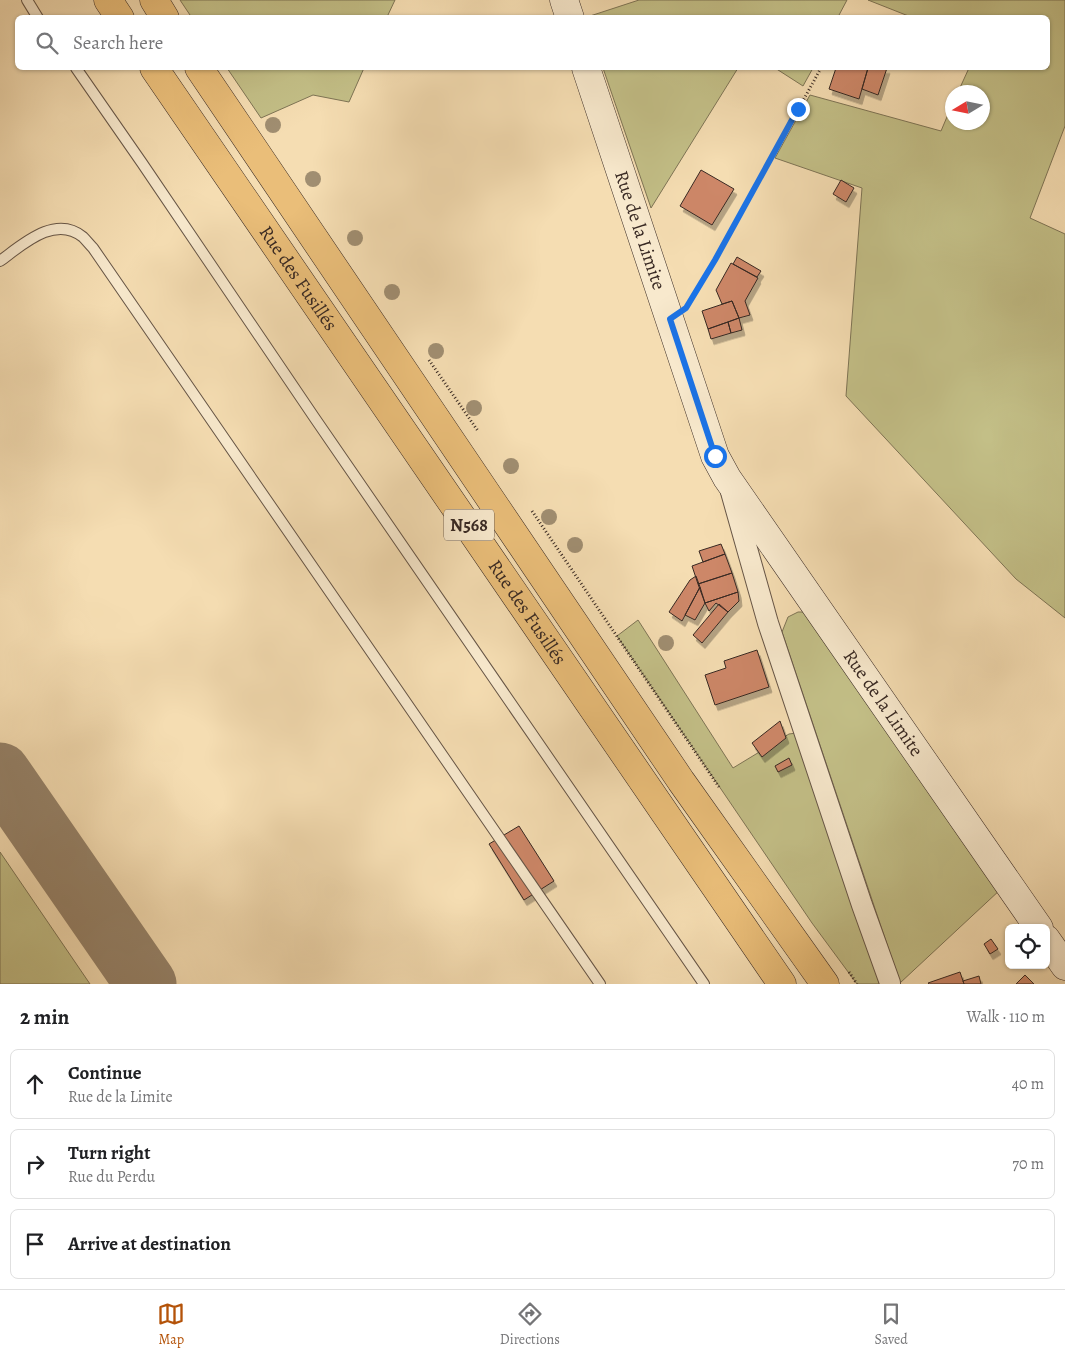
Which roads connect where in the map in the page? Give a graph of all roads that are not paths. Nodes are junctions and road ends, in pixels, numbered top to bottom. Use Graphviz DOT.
graph roads {
  1 [pos="27,0"];
  2 [pos="108,0"];
  3 [pos="154,0"];
  4 [pos="564,0"];
  5 [pos="36,15"];
  6 [pos="118,15"];
  7 [pos="164,15"];
  8 [pos="569,15"];
  9 [pos="77,70"];
  10 [pos="155,70"];
  11 [pos="200,70"];
  12 [pos="587,70"];
  13 [pos="0,261"];
  14 [pos="727,478"];
  15 [pos="1036,924"];
  16 [pos="1050,945"];
  17 [pos="1065,966"];
  18 [pos="891,983"];
  19 [pos="600,984"];
  20 [pos="704,984"];
  21 [pos="782,984"];
  22 [pos="825,984"];
  1 -- 5 [label="lane"];
  2 -- 6 [label="highway"];
  3 -- 7 [label="highway"];
  4 -- 8 [label="street"];
  9 -- 20 [label="lane"];
  10 -- 21 [label="highway, Rue des Fusillés / N568"];
  11 -- 22 [label="highway, Rue des Fusillés / N568"];
  12 -- 14 [label="street, Rue de la Limite"];
  13 -- 19 [label="lane"];
  14 -- 15 [label="street, Rue de la Limite"];
  14 -- 18 [label="street, Rue de la Limite"];
  16 -- 17 [label="street"];
}
